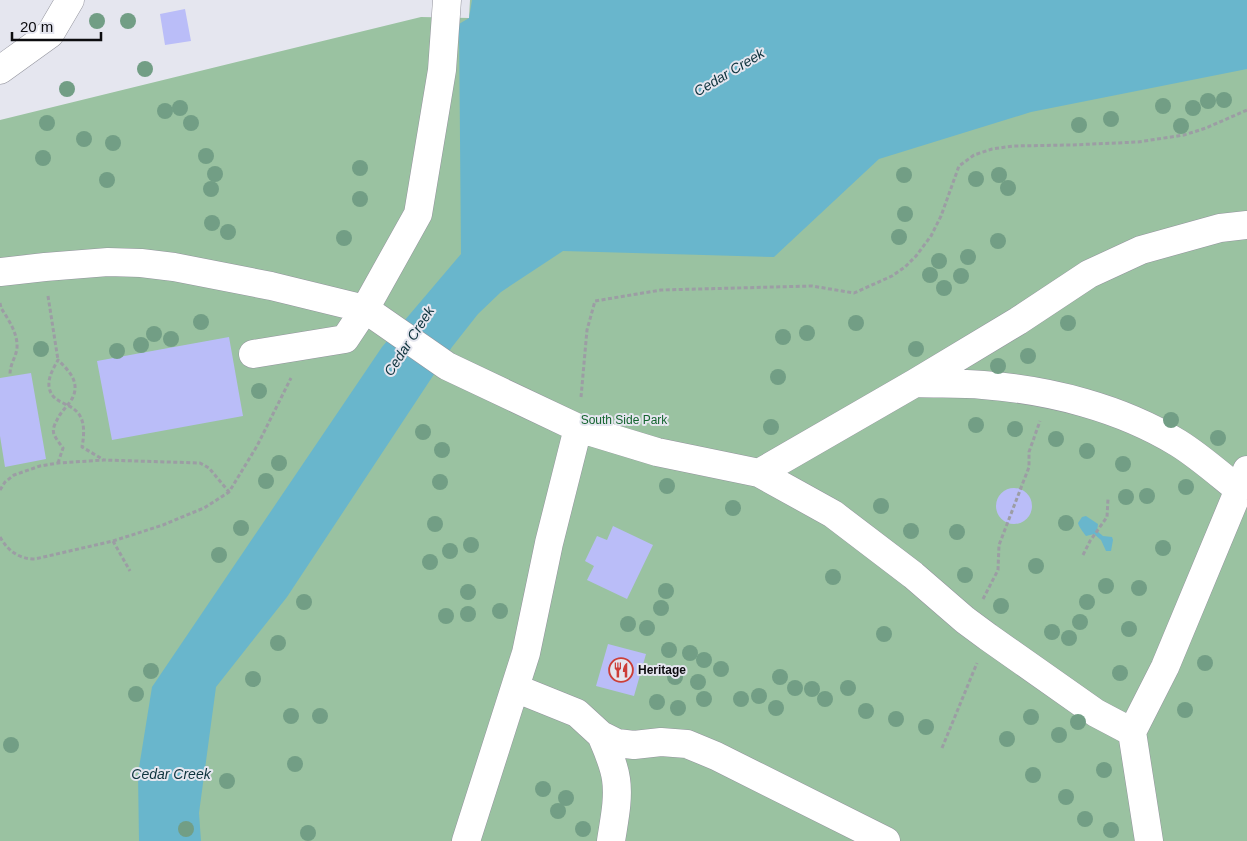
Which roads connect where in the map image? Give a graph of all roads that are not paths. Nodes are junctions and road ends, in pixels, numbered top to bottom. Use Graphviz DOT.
graph roads {
  1 [pos="70,0"];
  2 [pos="447,0"];
  3 [pos="0,70"];
  4 [pos="1247,225"];
  5 [pos="0,272"];
  6 [pos="366,309"];
  7 [pos="253,354"];
  8 [pos="915,383"];
  9 [pos="578,428"];
  10 [pos="759,473"];
  11 [pos="1242,480"];
  12 [pos="515,688"];
  13 [pos="1132,732"];
  14 [pos="602,734"];
  15 [pos="466,841"];
  16 [pos="611,841"];
  17 [pos="886,841"];
  18 [pos="1149,841"];
  1 -- 3 [label="street"];
  2 -- 6 [label="street"];
  4 -- 8 [label="street"];
  5 -- 6 [label="street"];
  6 -- 7 [label="street"];
  6 -- 9 [label="street"];
  8 -- 10 [label="street"];
  8 -- 11 [label="street"];
  9 -- 10 [label="street"];
  9 -- 12 [label="street"];
  10 -- 13 [label="street"];
  11 -- 13 [label="street"];
  12 -- 14 [label="street"];
  12 -- 15 [label="street"];
  13 -- 18 [label="street"];
  14 -- 16 [label="street"];
  14 -- 17 [label="street"];
}
